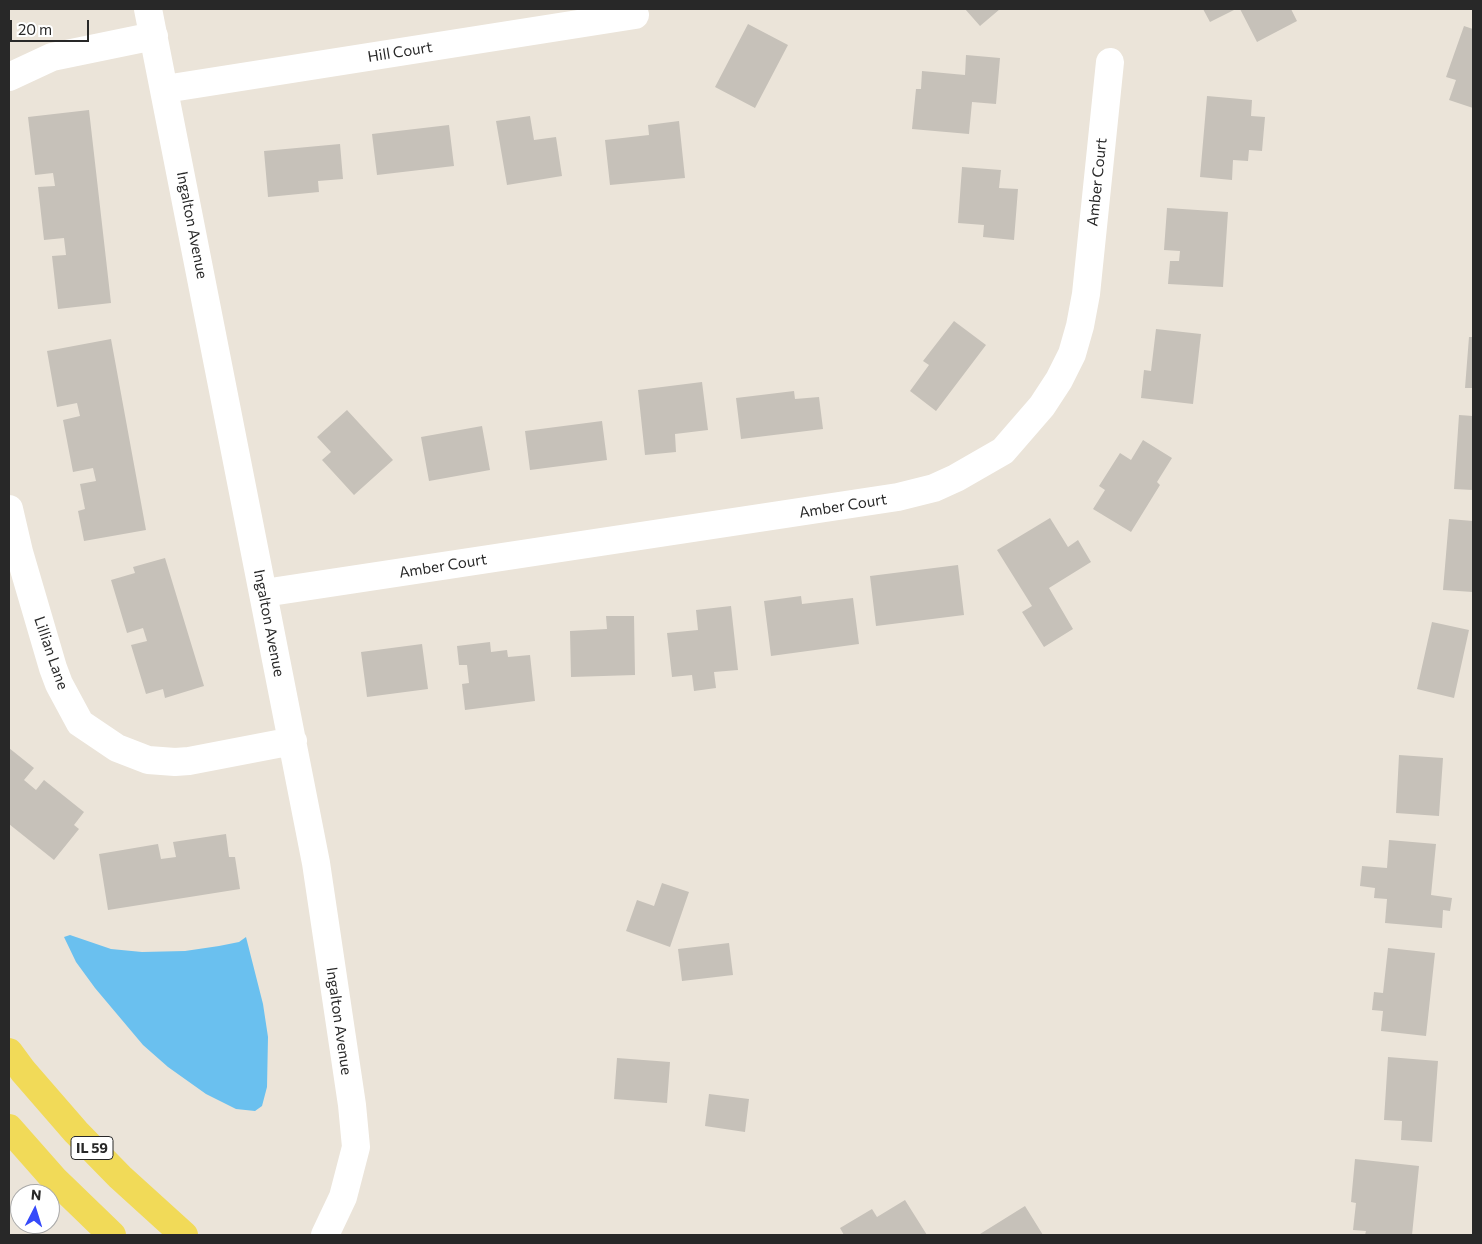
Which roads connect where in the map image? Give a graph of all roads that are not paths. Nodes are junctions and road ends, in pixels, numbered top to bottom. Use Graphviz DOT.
graph roads {
  1 [pos="148,9"];
  2 [pos="635,15"];
  3 [pos="154,36"];
  4 [pos="1110,62"];
  5 [pos="9,77"];
  6 [pos="165,89"];
  7 [pos="9,509"];
  8 [pos="264,593"];
  9 [pos="292,742"];
  10 [pos="9,1052"];
  11 [pos="9,1128"];
  12 [pos="112,1235"];
  13 [pos="184,1235"];
  14 [pos="325,1235"];
  1 -- 3 [label="street, Ingalton Avenue"];
  2 -- 6 [label="street, Hill Court"];
  3 -- 5 [label="street"];
  3 -- 6 [label="street, Ingalton Avenue"];
  4 -- 8 [label="street, Amber Court"];
  6 -- 8 [label="street, Ingalton Avenue"];
  7 -- 9 [label="street, Lillian Lane"];
  8 -- 9 [label="street, Ingalton Avenue"];
  9 -- 14 [label="street, Ingalton Avenue"];
  10 -- 13 [label="main road, IL 59"];
  11 -- 12 [label="main road"];
}
